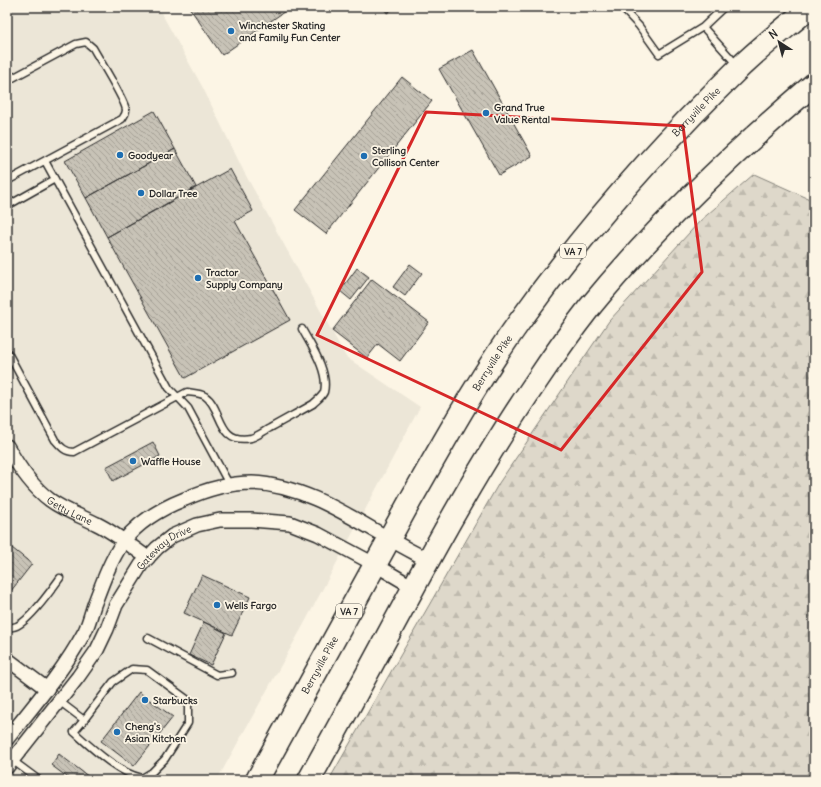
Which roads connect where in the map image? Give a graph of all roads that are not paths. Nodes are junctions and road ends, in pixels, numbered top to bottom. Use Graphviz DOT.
graph roads {
  1 [pos="621,7"];
  2 [pos="724,7"];
  3 [pos="810,7"];
  4 [pos="703,27"];
  5 [pos="739,68"];
  6 [pos="7,81"];
  7 [pos="814,84"];
  8 [pos="45,161"];
  9 [pos="55,179"];
  10 [pos="7,181"];
  11 [pos="7,206"];
  12 [pos="302,329"];
  13 [pos="7,351"];
  14 [pos="177,397"];
  15 [pos="7,446"];
  16 [pos="230,486"];
  17 [pos="389,539"];
  18 [pos="124,540"];
  19 [pos="148,558"];
  20 [pos="428,560"];
  21 [pos="374,564"];
  22 [pos="60,578"];
  23 [pos="413,588"];
  24 [pos="7,626"];
  25 [pos="148,638"];
  26 [pos="7,659"];
  27 [pos="232,673"];
  28 [pos="47,689"];
  29 [pos="59,701"];
  30 [pos="84,720"];
  31 [pos="7,739"];
  32 [pos="10,764"];
  33 [pos="39,780"];
  34 [pos="257,780"];
  35 [pos="309,780"];
  1 -- 4 [label="lane"];
  2 -- 4 [label="lane"];
  3 -- 5 [label="highway, Berryville Pike / VA 7"];
  4 -- 5 [label="lane"];
  5 -- 17 [label="highway, Berryville Pike / VA 7"];
  6 -- 8 [label="lane"];
  7 -- 20 [label="highway"];
  8 -- 9 [label="lane"];
  8 -- 10 [label="lane"];
  9 -- 11 [label="lane"];
  9 -- 14 [label="lane"];
  12 -- 14 [label="lane"];
  13 -- 14 [label="lane"];
  14 -- 16 [label="lane"];
  15 -- 18 [label="street, Getty Lane"];
  16 -- 17 [label="street"];
  16 -- 18 [label="street"];
  17 -- 20 [label="street"];
  17 -- 21 [label="highway, Berryville Pike / VA 7"];
  18 -- 19 [label="street, Getty Lane"];
  18 -- 28 [label="street"];
  19 -- 21 [label="street, Gateway Drive"];
  19 -- 29 [label="street, Gateway Drive"];
  20 -- 23 [label="highway"];
  21 -- 23 [label="street, Gateway Drive"];
  21 -- 34 [label="highway, Berryville Pike / VA 7"];
  22 -- 24 [label="lane"];
  23 -- 35 [label="highway"];
  25 -- 27 [label="lane"];
  26 -- 28 [label="street"];
  28 -- 31 [label="street"];
  29 -- 30 [label="lane"];
  29 -- 32 [label="street, Gateway Drive"];
  30 -- 30 [label="lane"];
  32 -- 33 [label="lane"];
}
